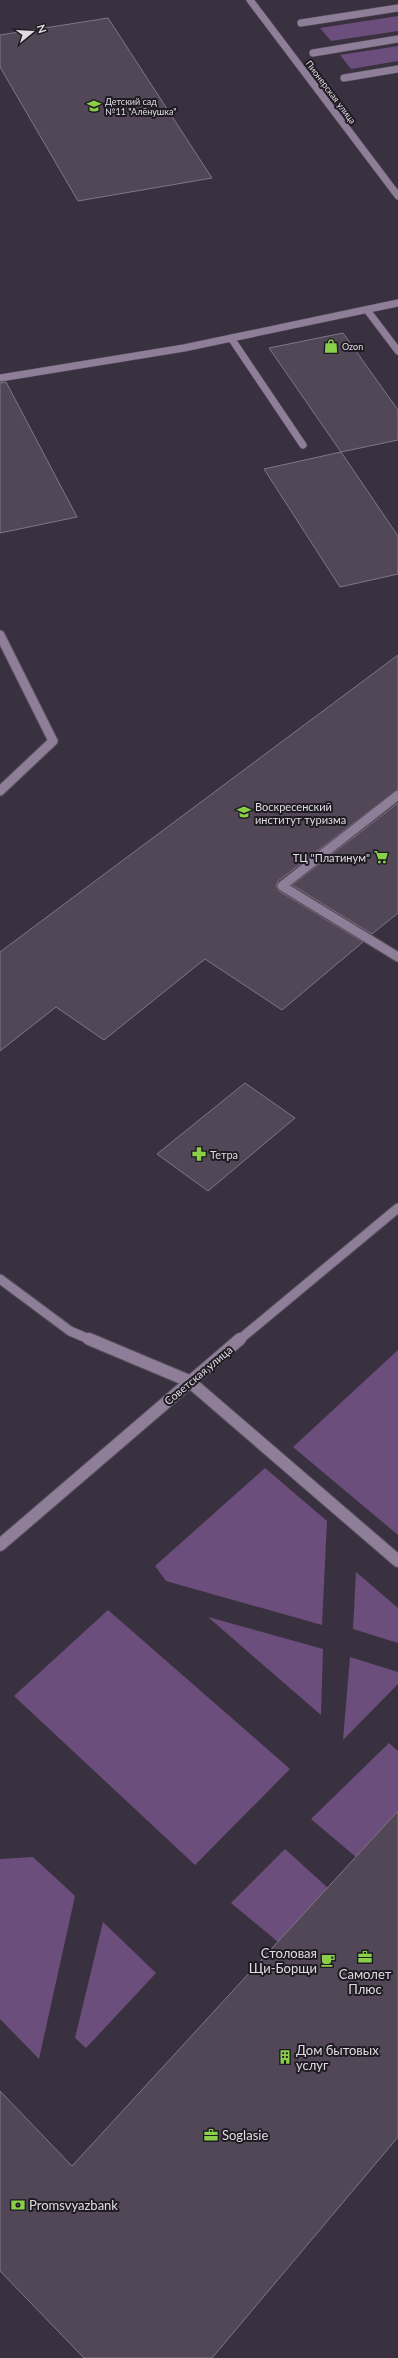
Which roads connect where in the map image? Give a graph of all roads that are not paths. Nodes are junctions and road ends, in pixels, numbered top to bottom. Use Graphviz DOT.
graph roads {
  1 [pos="250,0"];
  2 [pos="398,8"];
  3 [pos="301,23"];
  4 [pos="398,39"];
  5 [pos="313,53"];
  6 [pos="398,69"];
  7 [pos="344,78"];
  8 [pos="398,196"];
  9 [pos="398,303"];
  10 [pos="368,310"];
  11 [pos="231,338"];
  12 [pos="398,351"];
  13 [pos="0,378"];
  14 [pos="303,445"];
  15 [pos="0,635"];
  16 [pos="0,791"];
  17 [pos="398,795"];
  18 [pos="398,957"];
  19 [pos="398,1208"];
  20 [pos="0,1279"];
  21 [pos="189,1381"];
  22 [pos="0,1545"];
  23 [pos="398,1561"];
  1 -- 8 [label="street, Пионерская улица"];
  2 -- 3 [label="street"];
  4 -- 5 [label="street"];
  6 -- 7 [label="street"];
  9 -- 10 [label="street"];
  10 -- 11 [label="street"];
  10 -- 12 [label="street"];
  11 -- 13 [label="street"];
  11 -- 14 [label="street"];
  15 -- 16 [label="street"];
  17 -- 18 [label="street"];
  19 -- 21 [label="street, Советская улица"];
  20 -- 21 [label="street"];
  21 -- 22 [label="street, Советская улица"];
  21 -- 23 [label="street"];
}
